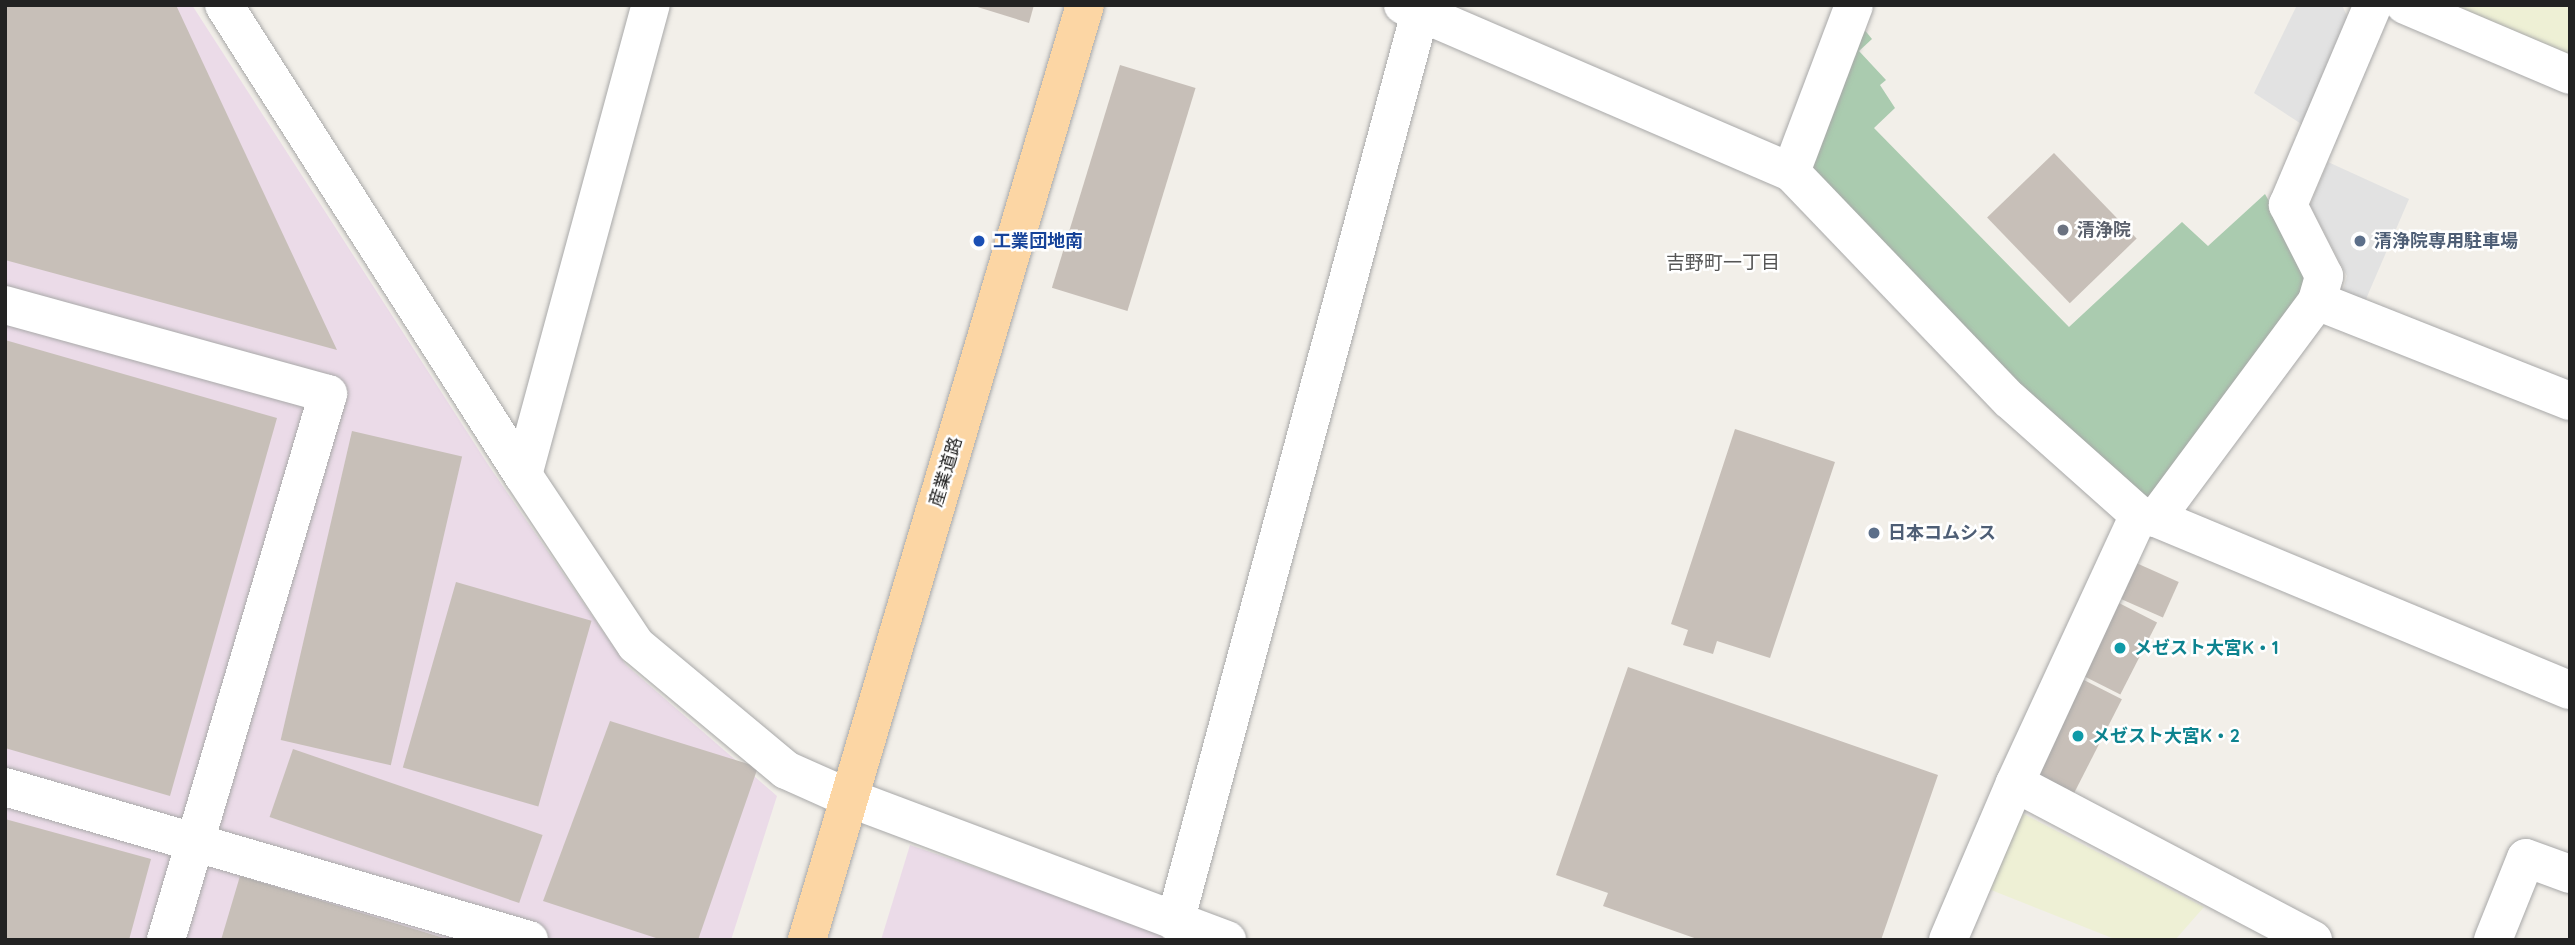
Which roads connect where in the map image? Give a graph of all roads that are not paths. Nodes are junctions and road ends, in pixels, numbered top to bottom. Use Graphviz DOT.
graph roads {
  1 [pos="224,5"];
  2 [pos="651,5"];
  3 [pos="1085,5"];
  4 [pos="1854,5"];
  5 [pos="2373,5"];
  6 [pos="2405,5"];
  7 [pos="1415,8"];
  8 [pos="2570,75"];
  9 [pos="1791,172"];
  10 [pos="2317,301"];
  11 [pos="5,304"];
  12 [pos="2570,401"];
  13 [pos="523,475"];
  14 [pos="2148,516"];
  15 [pos="2570,690"];
  16 [pos="2015,783"];
  17 [pos="5,787"];
  18 [pos="849,799"];
  19 [pos="195,842"];
  20 [pos="2570,874"];
  21 [pos="1175,922"];
  22 [pos="166,940"];
  23 [pos="529,940"];
  24 [pos="807,940"];
  25 [pos="1227,940"];
  26 [pos="1948,940"];
  27 [pos="2313,940"];
  28 [pos="2493,940"];
  1 -- 13 [label="street"];
  2 -- 13 [label="street"];
  3 -- 18 [label="main road, 産業道路"];
  4 -- 9 [label="street"];
  5 -- 10 [label="street"];
  6 -- 8 [label="street"];
  7 -- 9 [label="street"];
  7 -- 21 [label="street"];
  9 -- 14 [label="street"];
  10 -- 12 [label="street"];
  10 -- 14 [label="street"];
  11 -- 19 [label="street"];
  13 -- 18 [label="street"];
  14 -- 15 [label="street"];
  14 -- 16 [label="street"];
  16 -- 26 [label="street"];
  16 -- 27 [label="street"];
  17 -- 19 [label="street"];
  18 -- 21 [label="street"];
  18 -- 24 [label="main road, 産業道路"];
  19 -- 22 [label="street"];
  19 -- 23 [label="street"];
  20 -- 28 [label="street"];
  21 -- 25 [label="street"];
}
